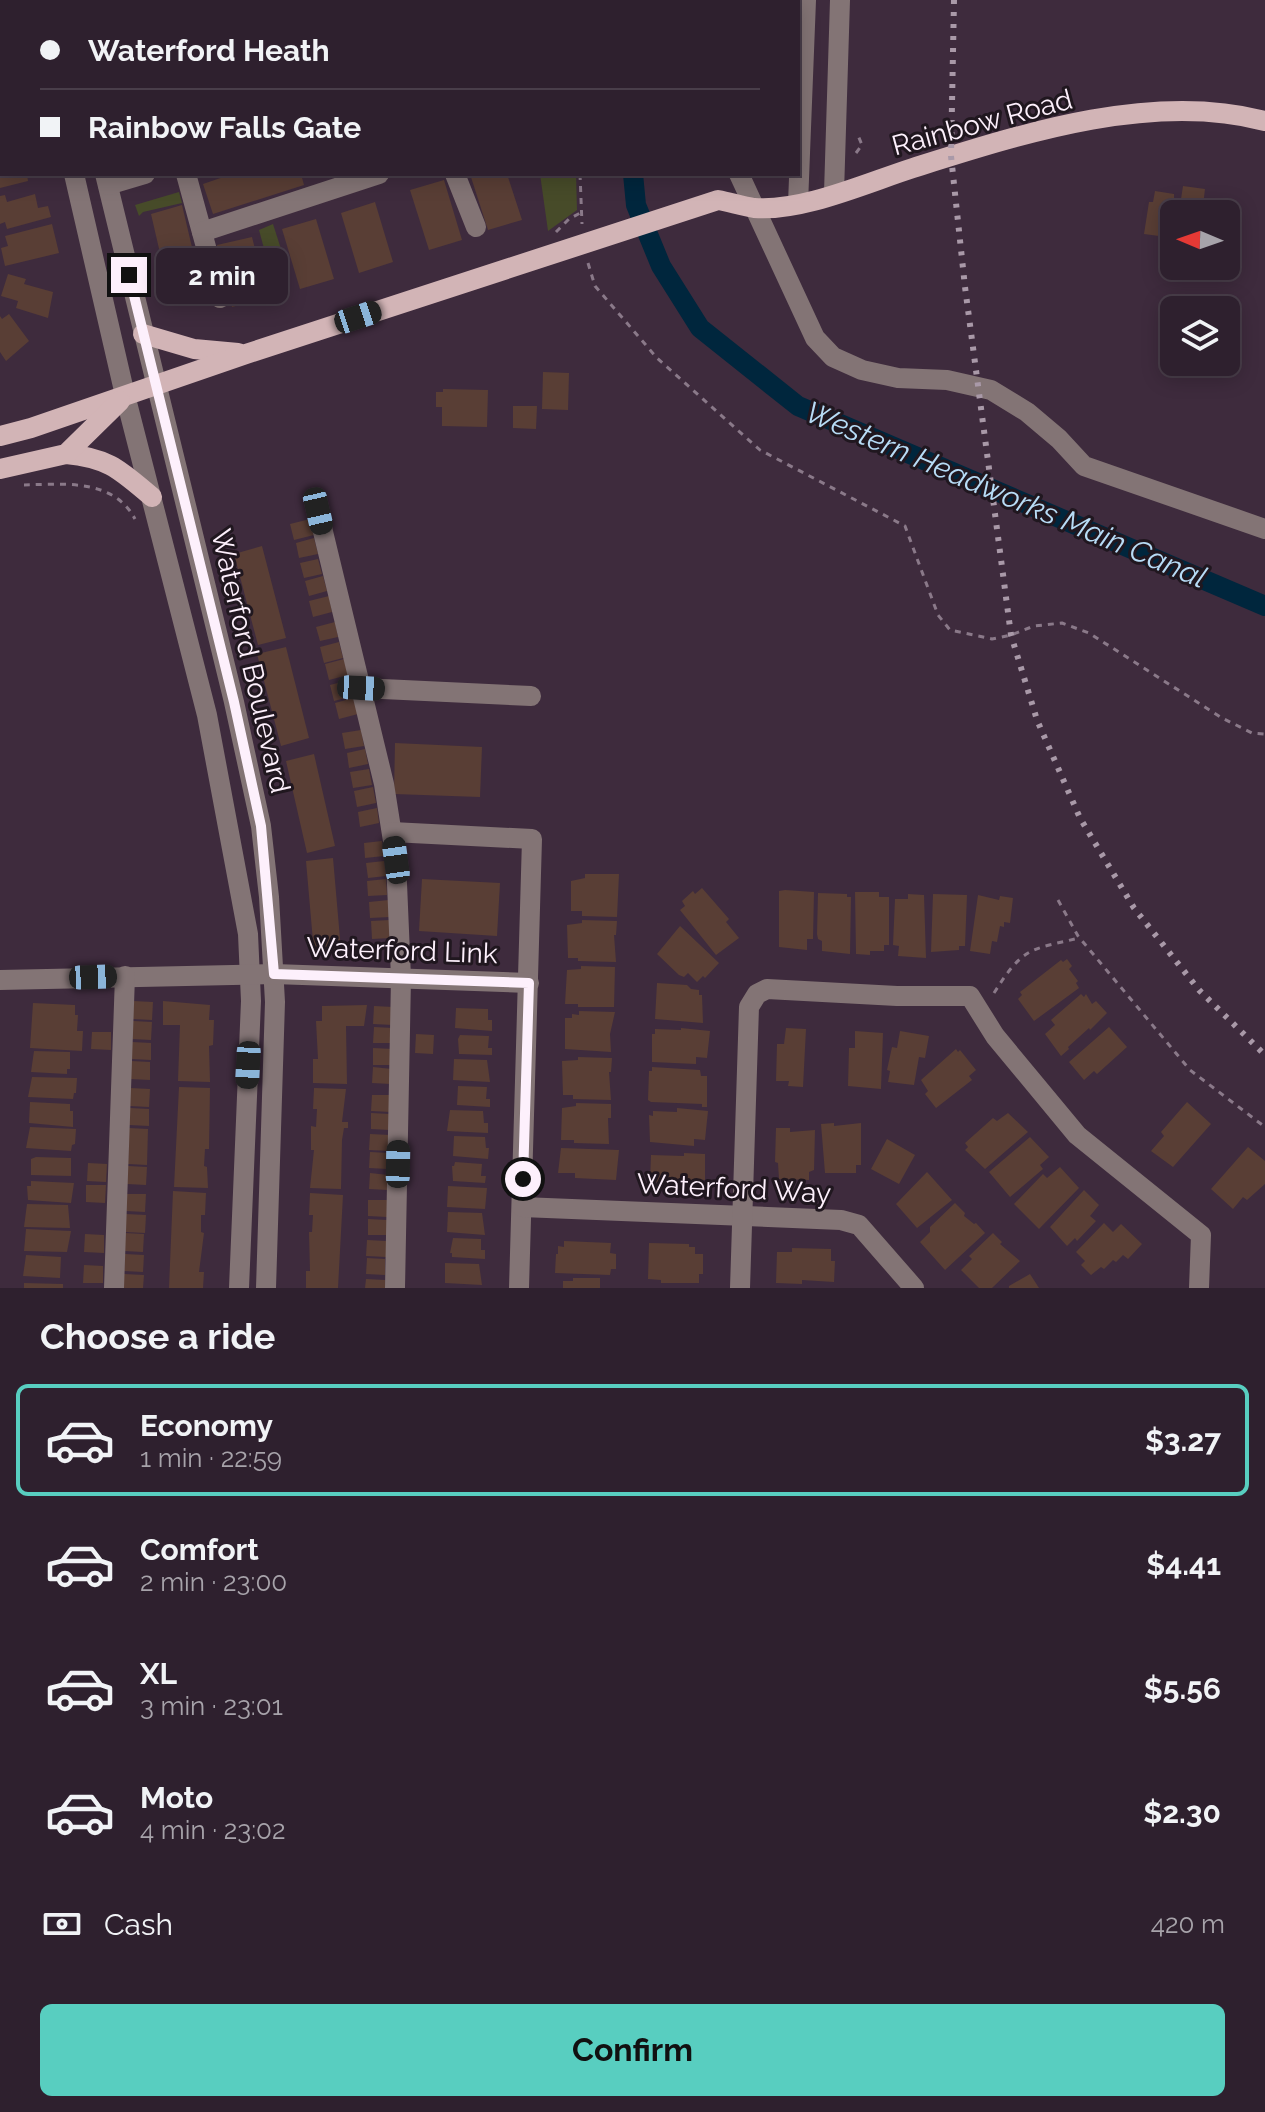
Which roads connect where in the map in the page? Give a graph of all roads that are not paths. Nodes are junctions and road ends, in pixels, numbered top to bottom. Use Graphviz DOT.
graph roads {
  1 [pos="806,0"];
  2 [pos="840,0"];
  3 [pos="1265,121"];
  4 [pos="800,153"];
  5 [pos="74,176"];
  6 [pos="132,176"];
  7 [pos="187,176"];
  8 [pos="373,176"];
  9 [pos="456,176"];
  10 [pos="740,176"];
  11 [pos="799,176"];
  12 [pos="107,180"];
  13 [pos="834,193"];
  14 [pos="798,204"];
  15 [pos="755,208"];
  16 [pos="476,227"];
  17 [pos="202,232"];
  18 [pos="220,298"];
  19 [pos="143,334"];
  20 [pos="246,354"];
  21 [pos="156,385"];
  22 [pos="125,395"];
  23 [pos="0,436"];
  24 [pos="66,454"];
  25 [pos="0,469"];
  26 [pos="152,497"];
  27 [pos="318,511"];
  28 [pos="1265,529"];
  29 [pos="361,688"];
  30 [pos="531,696"];
  31 [pos="392,832"];
  32 [pos="250,974"];
  33 [pos="274,974"];
  34 [pos="125,976"];
  35 [pos="401,978"];
  36 [pos="0,981"];
  37 [pos="529,983"];
  38 [pos="522,1207"];
  39 [pos="743,1216"];
  40 [pos="114,1288"];
  41 [pos="239,1288"];
  42 [pos="266,1288"];
  43 [pos="395,1288"];
  44 [pos="519,1288"];
  45 [pos="740,1288"];
  46 [pos="914,1288"];
  47 [pos="1199,1288"];
  1 -- 4 [label="street"];
  2 -- 13 [label="street"];
  3 -- 13 [label="main road, Rainbow Road"];
  5 -- 22 [label="street, Waterford Boulevard"];
  6 -- 12 [label="street"];
  7 -- 17 [label="street"];
  8 -- 17 [label="street"];
  9 -- 16 [label="street"];
  10 -- 15 [label="street"];
  11 -- 14 [label="street"];
  12 -- 19 [label="street, Waterford Boulevard"];
  13 -- 14 [label="main road, Rainbow Road"];
  14 -- 15 [label="main road, Rainbow Road"];
  15 -- 20 [label="main road, Rainbow Road"];
  15 -- 28 [label="street"];
  17 -- 18 [label="street"];
  19 -- 20 [label="main road"];
  19 -- 21 [label="street, Waterford Boulevard"];
  20 -- 21 [label="main road"];
  21 -- 22 [label="main road"];
  21 -- 33 [label="street, Waterford Boulevard"];
  22 -- 23 [label="main road"];
  22 -- 24 [label="main road"];
  22 -- 26 [label="street, Waterford Boulevard"];
  24 -- 25 [label="main road"];
  24 -- 26 [label="main road"];
  26 -- 32 [label="street, Waterford Boulevard"];
  27 -- 29 [label="street"];
  29 -- 30 [label="street"];
  29 -- 31 [label="street"];
  31 -- 35 [label="street"];
  31 -- 37 [label="street"];
  32 -- 33 [label="street, Waterford Link"];
  32 -- 34 [label="street, Waterford Link"];
  32 -- 41 [label="street, Waterford Boulevard"];
  33 -- 35 [label="street, Waterford Link"];
  33 -- 42 [label="street, Waterford Boulevard"];
  34 -- 36 [label="street, Waterford Link"];
  34 -- 40 [label="street"];
  35 -- 37 [label="street, Waterford Link"];
  35 -- 43 [label="street"];
  37 -- 38 [label="street"];
  38 -- 39 [label="street, Waterford Way"];
  38 -- 44 [label="street"];
  39 -- 45 [label="street"];
  39 -- 46 [label="street, Waterford Way"];
  39 -- 47 [label="street"];
}
